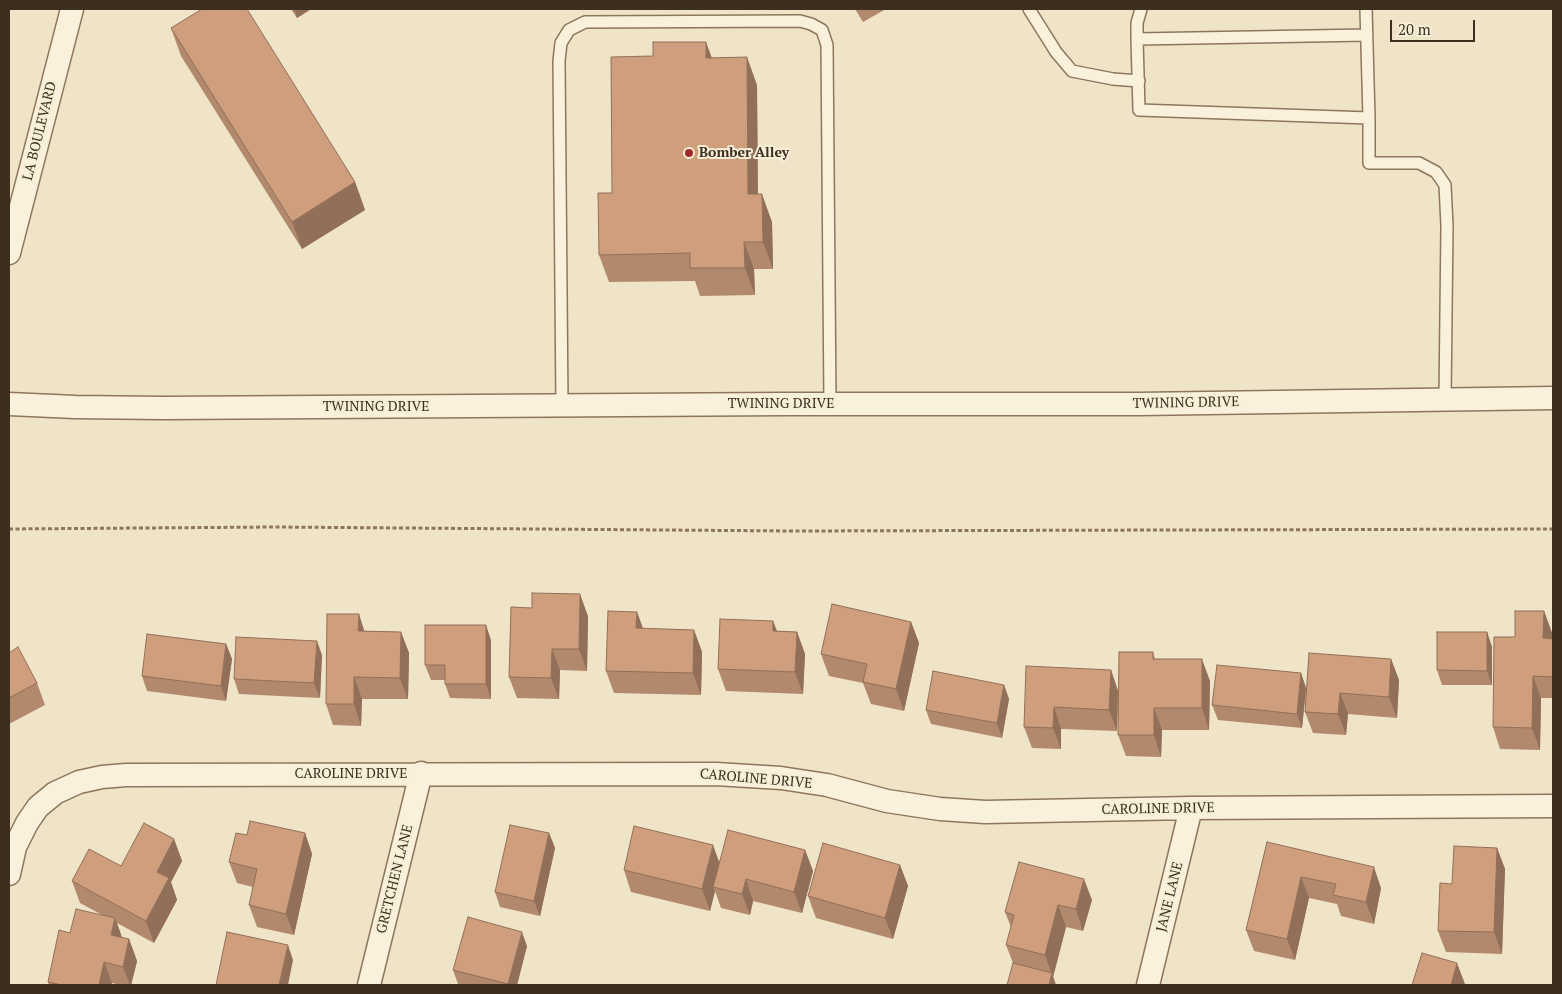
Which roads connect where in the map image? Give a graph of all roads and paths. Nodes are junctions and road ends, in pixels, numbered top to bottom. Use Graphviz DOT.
graph roads {
  1 [pos="72,9"];
  2 [pos="1029,9"];
  3 [pos="1141,9"];
  4 [pos="1366,9"];
  5 [pos="1367,35"];
  6 [pos="1137,39"];
  7 [pos="1139,81"];
  8 [pos="1369,118"];
  9 [pos="9,253"];
  10 [pos="1553,398"];
  11 [pos="1445,399"];
  12 [pos="9,404"];
  13 [pos="830,404"];
  14 [pos="562,406"];
  15 [pos="9,529"];
  16 [pos="1553,529"];
  17 [pos="420,773"];
  18 [pos="1553,806"];
  19 [pos="1192,808"];
  20 [pos="9,874"];
  21 [pos="369,985"];
  22 [pos="1148,985"];
  1 -- 9 [label="street, LA BOULEVARD"];
  2 -- 7 [label="lane"];
  3 -- 6 [label="lane"];
  4 -- 5 [label="lane"];
  5 -- 6 [label="lane"];
  5 -- 8 [label="lane"];
  6 -- 7 [label="lane"];
  7 -- 8 [label="lane"];
  8 -- 11 [label="lane"];
  10 -- 11 [label="street, TWINING DRIVE"];
  11 -- 13 [label="street, TWINING DRIVE"];
  12 -- 14 [label="street, TWINING DRIVE"];
  13 -- 14 [label="street, TWINING DRIVE"];
  13 -- 14 [label="lane"];
  15 -- 16 [label="path"];
  17 -- 19 [label="street, CAROLINE DRIVE"];
  17 -- 20 [label="street, CAROLINE DRIVE"];
  17 -- 21 [label="street, GRETCHEN LANE"];
  18 -- 19 [label="street, CAROLINE DRIVE"];
  19 -- 22 [label="street, JANE LANE"];
}
